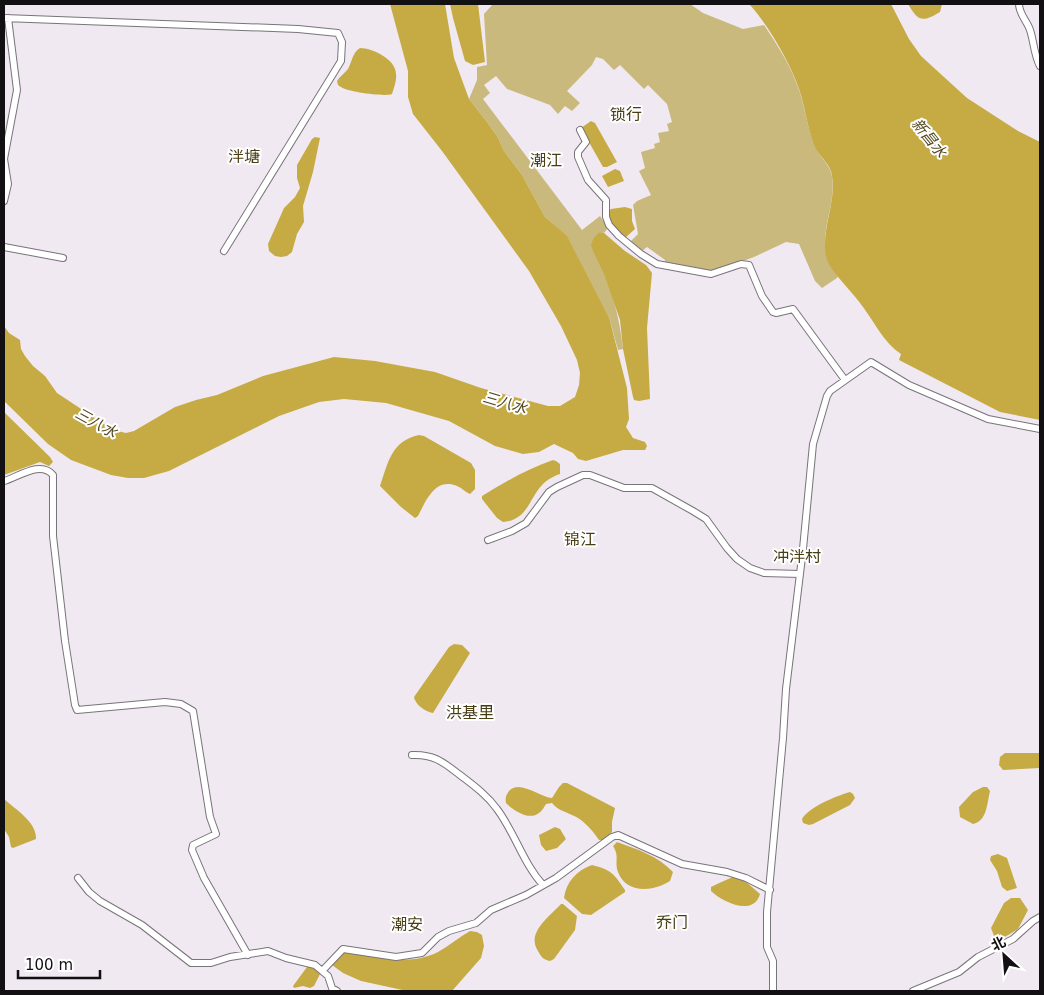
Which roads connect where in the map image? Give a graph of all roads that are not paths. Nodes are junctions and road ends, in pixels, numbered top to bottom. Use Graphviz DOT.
graph roads {
  1 [pos="1019,4"];
  2 [pos="6,18"];
  3 [pos="1040,66"];
  4 [pos="580,130"];
  5 [pos="4,201"];
  6 [pos="4,247"];
  7 [pos="224,251"];
  8 [pos="63,258"];
  9 [pos="845,380"];
  10 [pos="1040,429"];
  11 [pos="4,481"];
  12 [pos="488,540"];
  13 [pos="800,574"];
  14 [pos="412,754"];
  15 [pos="78,878"];
  16 [pos="543,885"];
  17 [pos="770,890"];
  18 [pos="1040,917"];
  19 [pos="248,955"];
  20 [pos="323,970"];
  21 [pos="337,991"];
  22 [pos="773,991"];
  23 [pos="913,991"];
  1 -- 3 [label="street"];
  2 -- 5 [label="street"];
  2 -- 7 [label="street"];
  4 -- 9 [label="street"];
  6 -- 8 [label="street"];
  9 -- 10 [label="street"];
  9 -- 13 [label="street"];
  11 -- 19 [label="street"];
  12 -- 13 [label="street"];
  13 -- 17 [label="street"];
  14 -- 16 [label="street"];
  15 -- 19 [label="street"];
  16 -- 17 [label="street"];
  16 -- 20 [label="street"];
  17 -- 22 [label="street"];
  18 -- 23 [label="street"];
  19 -- 20 [label="street"];
  20 -- 21 [label="street"];
}
